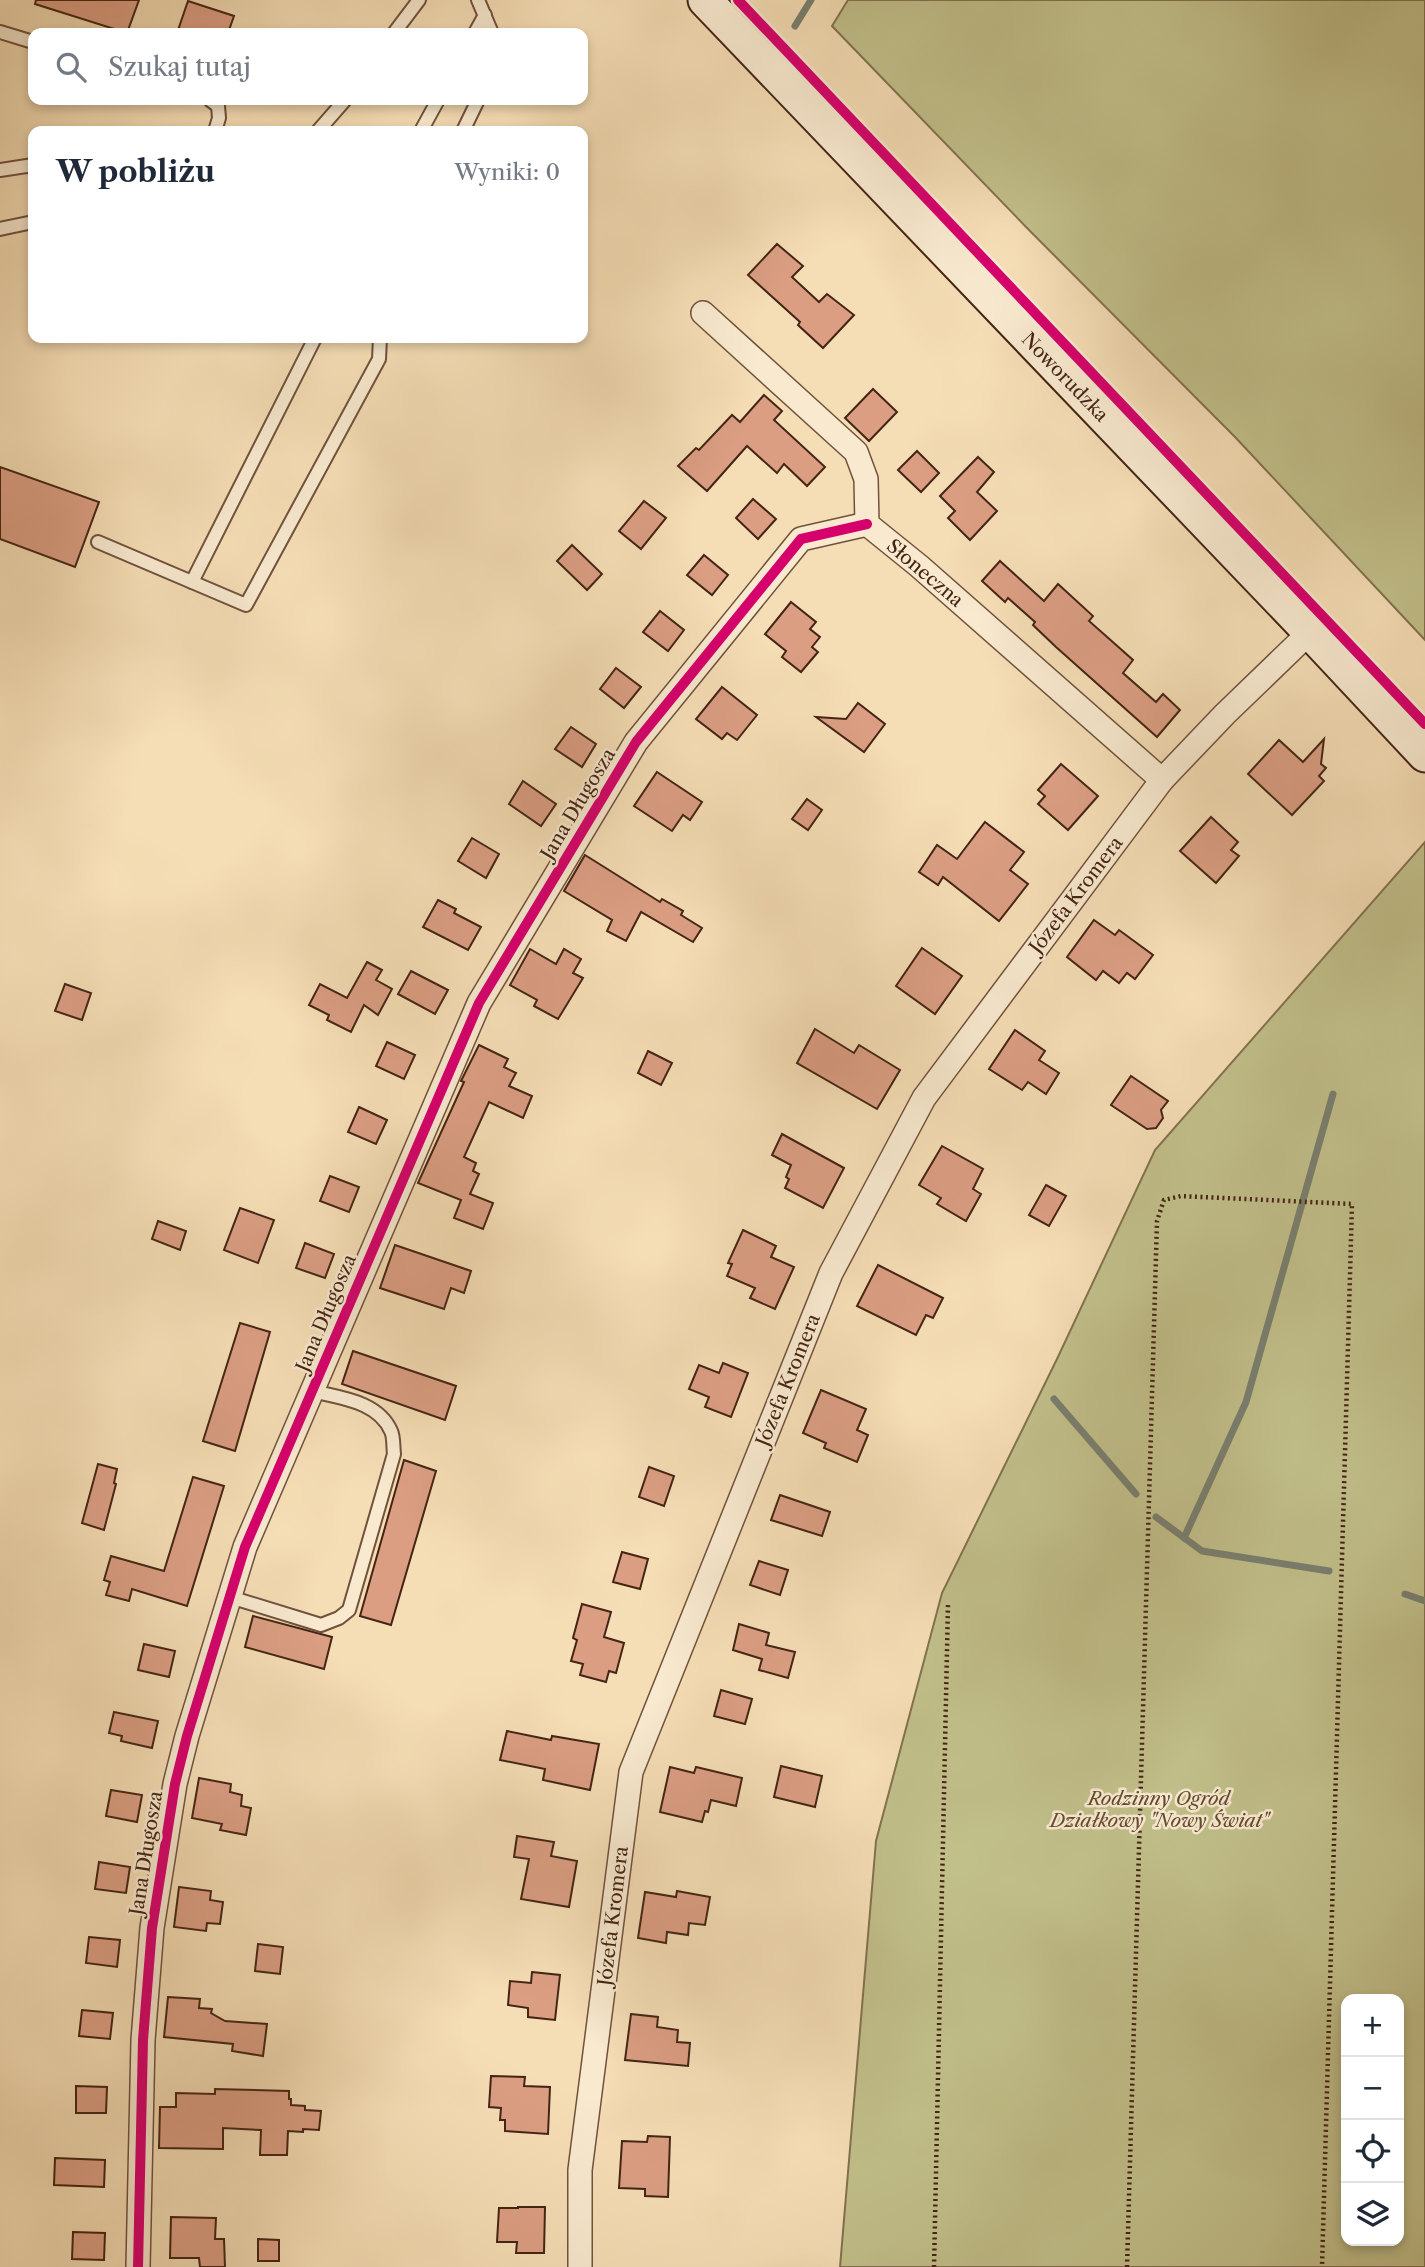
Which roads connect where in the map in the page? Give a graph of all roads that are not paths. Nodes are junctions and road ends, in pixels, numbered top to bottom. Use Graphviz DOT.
graph roads {
  1 [pos="419,0"];
  2 [pos="478,0"];
  3 [pos="705,0"];
  4 [pos="485,15"];
  5 [pos="398,28"];
  6 [pos="478,28"];
  7 [pos="490,28"];
  8 [pos="0,32"];
  9 [pos="28,40"];
  10 [pos="217,105"];
  11 [pos="341,105"];
  12 [pos="435,105"];
  13 [pos="476,105"];
  14 [pos="217,126"];
  15 [pos="322,126"];
  16 [pos="424,126"];
  17 [pos="465,126"];
  18 [pos="28,166"];
  19 [pos="0,170"];
  20 [pos="28,223"];
  21 [pos="0,229"];
  22 [pos="703,313"];
  23 [pos="312,343"];
  24 [pos="380,343"];
  25 [pos="867,524"];
  26 [pos="97,542"];
  27 [pos="192,582"];
  28 [pos="1310,632"];
  29 [pos="1425,755"];
  30 [pos="1162,780"];
  31 [pos="312,1391"];
  32 [pos="230,1597"];
  33 [pos="138,2267"];
  34 [pos="580,2267"];
  1 -- 5 [label="lane"];
  2 -- 4 [label="lane"];
  3 -- 28 [label="street, Noworudzka"];
  4 -- 6 [label="lane"];
  4 -- 7 [label="lane"];
  8 -- 9 [label="lane"];
  10 -- 14 [label="lane"];
  11 -- 15 [label="lane"];
  12 -- 16 [label="lane"];
  13 -- 17 [label="lane"];
  18 -- 19 [label="lane"];
  20 -- 21 [label="lane"];
  22 -- 25 [label="street"];
  23 -- 27 [label="lane"];
  24 -- 27 [label="lane"];
  25 -- 30 [label="street, Słoneczna"];
  25 -- 31 [label="street, Jana Długosza"];
  26 -- 27 [label="lane"];
  28 -- 29 [label="street, Noworudzka"];
  28 -- 30 [label="street, Józefa Kromera"];
  30 -- 34 [label="street, Józefa Kromera"];
  31 -- 32 [label="street, Jana Długosza"];
  31 -- 32 [label="lane"];
  32 -- 33 [label="street, Jana Długosza"];
}
